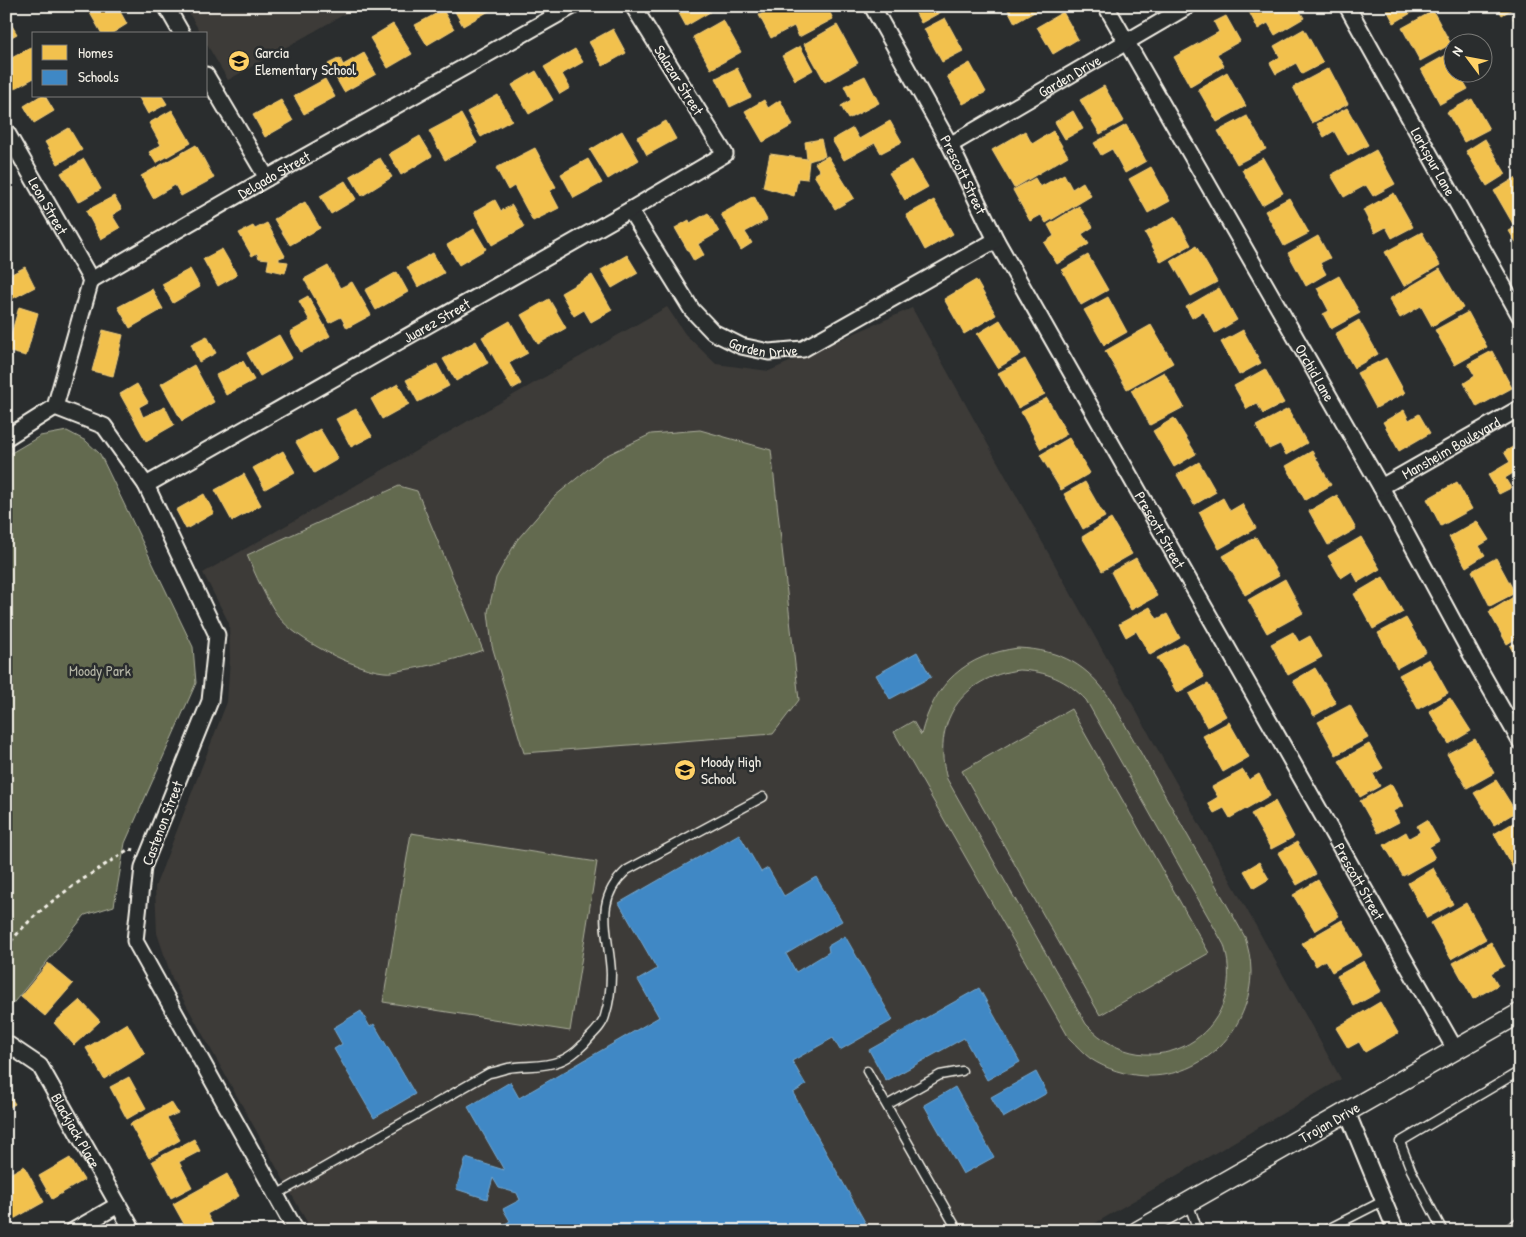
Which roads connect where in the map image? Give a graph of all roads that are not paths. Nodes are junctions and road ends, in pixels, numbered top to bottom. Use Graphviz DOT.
graph roads {
  1 [pos="166,6"];
  2 [pos="573,6"];
  3 [pos="633,6"];
  4 [pos="872,6"];
  5 [pos="1106,6"];
  6 [pos="1188,6"];
  7 [pos="1347,6"];
  8 [pos="181,32"];
  9 [pos="1127,42"];
  10 [pos="208,78"];
  11 [pos="6,131"];
  12 [pos="950,145"];
  13 [pos="726,154"];
  14 [pos="267,178"];
  15 [pos="630,210"];
  16 [pos="996,240"];
  17 [pos="92,280"];
  18 [pos="1520,316"];
  19 [pos="55,407"];
  20 [pos="1520,408"];
  21 [pos="6,438"];
  22 [pos="146,485"];
  23 [pos="1382,487"];
  24 [pos="1520,741"];
  25 [pos="763,797"];
  26 [pos="1520,1013"];
  27 [pos="6,1043"];
  28 [pos="1455,1049"];
  29 [pos="867,1071"];
  30 [pos="962,1071"];
  31 [pos="1520,1071"];
  32 [pos="887,1105"];
  33 [pos="1347,1112"];
  34 [pos="276,1194"];
  35 [pos="1384,1201"];
  36 [pos="1188,1202"];
  37 [pos="118,1205"];
  38 [pos="1520,1221"];
  39 [pos="73,1231"];
  40 [pos="133,1231"];
  41 [pos="296,1231"];
  42 [pos="958,1231"];
  43 [pos="1138,1231"];
  44 [pos="1198,1231"];
  45 [pos="1324,1231"];
  46 [pos="1396,1231"];
  47 [pos="1443,1231"];
  48 [pos="1505,1231"];
  1 -- 8 [label="street"];
  2 -- 14 [label="street, Delgado Street"];
  3 -- 13 [label="street, Salazar Street"];
  4 -- 12 [label="street, Prescott Street"];
  5 -- 9 [label="street, Orchid Lane"];
  6 -- 9 [label="street, Garden Drive"];
  7 -- 18 [label="street, Larkspur Lane"];
  9 -- 12 [label="street, Garden Drive"];
  9 -- 23 [label="street, Orchid Lane"];
  10 -- 14 [label="street"];
  11 -- 17 [label="street, Leon Street"];
  12 -- 16 [label="street, Prescott Street"];
  13 -- 15 [label="street, Juarez Street"];
  14 -- 17 [label="street, Delgado Street"];
  15 -- 16 [label="street, Garden Drive"];
  15 -- 22 [label="street, Juarez Street"];
  16 -- 28 [label="street, Prescott Street"];
  17 -- 19 [label="street"];
  19 -- 21 [label="street"];
  19 -- 22 [label="street"];
  20 -- 23 [label="street, Mansheim Boulevard"];
  22 -- 34 [label="street, Castenon Street"];
  23 -- 24 [label="street, Orchid Lane"];
  25 -- 34 [label="lane"];
  26 -- 28 [label="street, Trojan Drive"];
  27 -- 37 [label="street, Blackjack Place"];
  28 -- 33 [label="street, Trojan Drive"];
  29 -- 32 [label="lane"];
  30 -- 32 [label="lane"];
  31 -- 47 [label="lane"];
  32 -- 42 [label="lane"];
  33 -- 35 [label="street"];
  33 -- 36 [label="street, Trojan Drive"];
  34 -- 41 [label="street, Castenon Street"];
  35 -- 45 [label="lane"];
  35 -- 46 [label="street"];
  36 -- 43 [label="street, Trojan Drive"];
  36 -- 44 [label="lane"];
  37 -- 39 [label="street"];
  37 -- 40 [label="street, Blackjack Place"];
  38 -- 48 [label="lane"];
}
